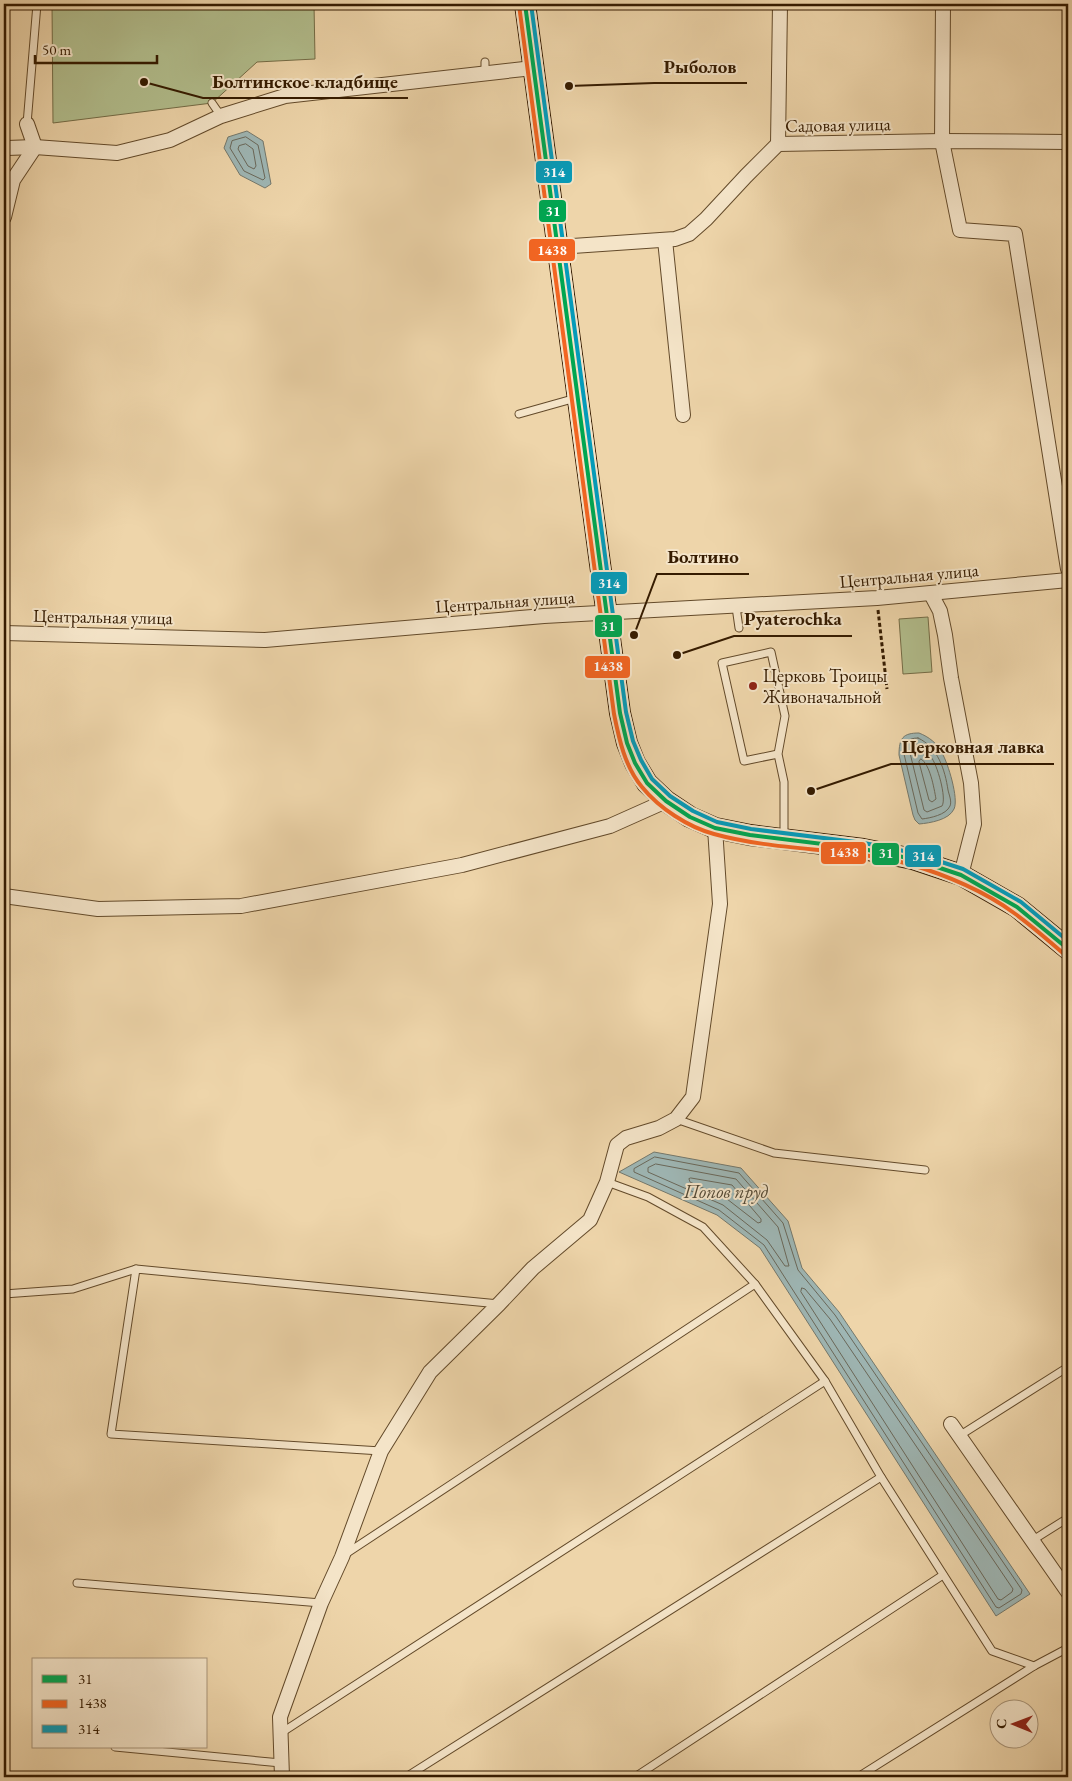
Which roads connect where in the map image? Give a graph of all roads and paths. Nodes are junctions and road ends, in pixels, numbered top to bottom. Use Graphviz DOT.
graph roads {
  1 [pos="37,4"];
  2 [pos="525,4"];
  3 [pos="780,4"];
  4 [pos="943,4"];
  5 [pos="533,68"];
  6 [pos="212,103"];
  7 [pos="221,116"];
  8 [pos="27,124"];
  9 [pos="942,141"];
  10 [pos="1068,142"];
  11 [pos="778,144"];
  12 [pos="34,147"];
  13 [pos="5,148"];
  14 [pos="4,217"];
  15 [pos="664,240"];
  16 [pos="558,247"];
  17 [pos="578,398"];
  18 [pos="519,414"];
  19 [pos="683,415"];
  20 [pos="1068,569"];
  21 [pos="1068,580"];
  22 [pos="931,594"];
  23 [pos="877,598"];
  24 [pos="736,607"];
  25 [pos="607,614"];
  26 [pos="738,628"];
  27 [pos="4,633"];
  28 [pos="886,689"];
  29 [pos="778,754"];
  30 [pos="666,801"];
  31 [pos="715,828"];
  32 [pos="784,839"];
  33 [pos="961,875"];
  34 [pos="4,896"];
  35 [pos="1068,949"];
  36 [pos="676,1119"];
  37 [pos="925,1170"];
  38 [pos="607,1182"];
  39 [pos="136,1269"];
  40 [pos="754,1284"];
  41 [pos="4,1294"];
  42 [pos="499,1304"];
  43 [pos="1068,1367"];
  44 [pos="825,1381"];
  45 [pos="951,1424"];
  46 [pos="960,1436"];
  47 [pos="381,1451"];
  48 [pos="882,1477"];
  49 [pos="1068,1518"];
  50 [pos="1033,1540"];
  51 [pos="342,1557"];
  52 [pos="943,1575"];
  53 [pos="77,1583"];
  54 [pos="1068,1592"];
  55 [pos="321,1603"];
  56 [pos="1068,1648"];
  57 [pos="1034,1666"];
  58 [pos="280,1734"];
  59 [pos="126,1748"];
  60 [pos="281,1763"];
  61 [pos="1068,1775"];
  62 [pos="282,1777"];
  63 [pos="406,1777"];
  64 [pos="635,1777"];
  65 [pos="858,1777"];
  66 [pos="1064,1777"];
  1 -- 8 [label="lane"];
  2 -- 5 [label="main road"];
  3 -- 11 [label="street"];
  4 -- 9 [label="street"];
  5 -- 7 [label="street"];
  5 -- 16 [label="main road"];
  6 -- 7 [label="lane"];
  7 -- 12 [label="street"];
  8 -- 12 [label="street"];
  9 -- 10 [label="street, Садовая улица"];
  9 -- 11 [label="street, Садовая улица"];
  9 -- 20 [label="street"];
  11 -- 15 [label="street, Садовая улица"];
  12 -- 13 [label="street"];
  12 -- 14 [label="street"];
  15 -- 16 [label="street, Садовая улица"];
  15 -- 19 [label="street"];
  16 -- 17 [label="main road"];
  17 -- 18 [label="lane"];
  17 -- 25 [label="main road"];
  21 -- 22 [label="street, Центральная улица"];
  22 -- 23 [label="street, Центральная улица"];
  22 -- 33 [label="street"];
  23 -- 24 [label="street, Центральная улица"];
  23 -- 28 [label="path"];
  24 -- 25 [label="street, Центральная улица"];
  24 -- 26 [label="lane"];
  25 -- 27 [label="street, Центральная улица"];
  25 -- 30 [label="main road"];
  29 -- 29 [label="lane"];
  29 -- 32 [label="lane"];
  30 -- 31 [label="main road"];
  30 -- 34 [label="street"];
  31 -- 32 [label="main road"];
  31 -- 36 [label="street"];
  32 -- 33 [label="main road"];
  33 -- 35 [label="main road"];
  36 -- 37 [label="lane"];
  36 -- 38 [label="street"];
  38 -- 40 [label="lane"];
  38 -- 42 [label="street"];
  39 -- 41 [label="lane"];
  39 -- 42 [label="lane"];
  39 -- 47 [label="lane"];
  40 -- 44 [label="lane"];
  40 -- 51 [label="lane"];
  42 -- 47 [label="street"];
  43 -- 46 [label="lane"];
  44 -- 48 [label="lane"];
  44 -- 58 [label="lane"];
  45 -- 46 [label="street"];
  46 -- 50 [label="street"];
  47 -- 51 [label="street"];
  48 -- 52 [label="lane"];
  48 -- 63 [label="lane"];
  49 -- 50 [label="lane"];
  50 -- 54 [label="street"];
  51 -- 55 [label="street"];
  52 -- 57 [label="lane"];
  52 -- 64 [label="lane"];
  53 -- 55 [label="lane"];
  55 -- 58 [label="street"];
  56 -- 57 [label="lane"];
  57 -- 65 [label="lane"];
  58 -- 60 [label="street"];
  59 -- 60 [label="lane"];
  60 -- 62 [label="street"];
  61 -- 66 [label="lane"];
}
